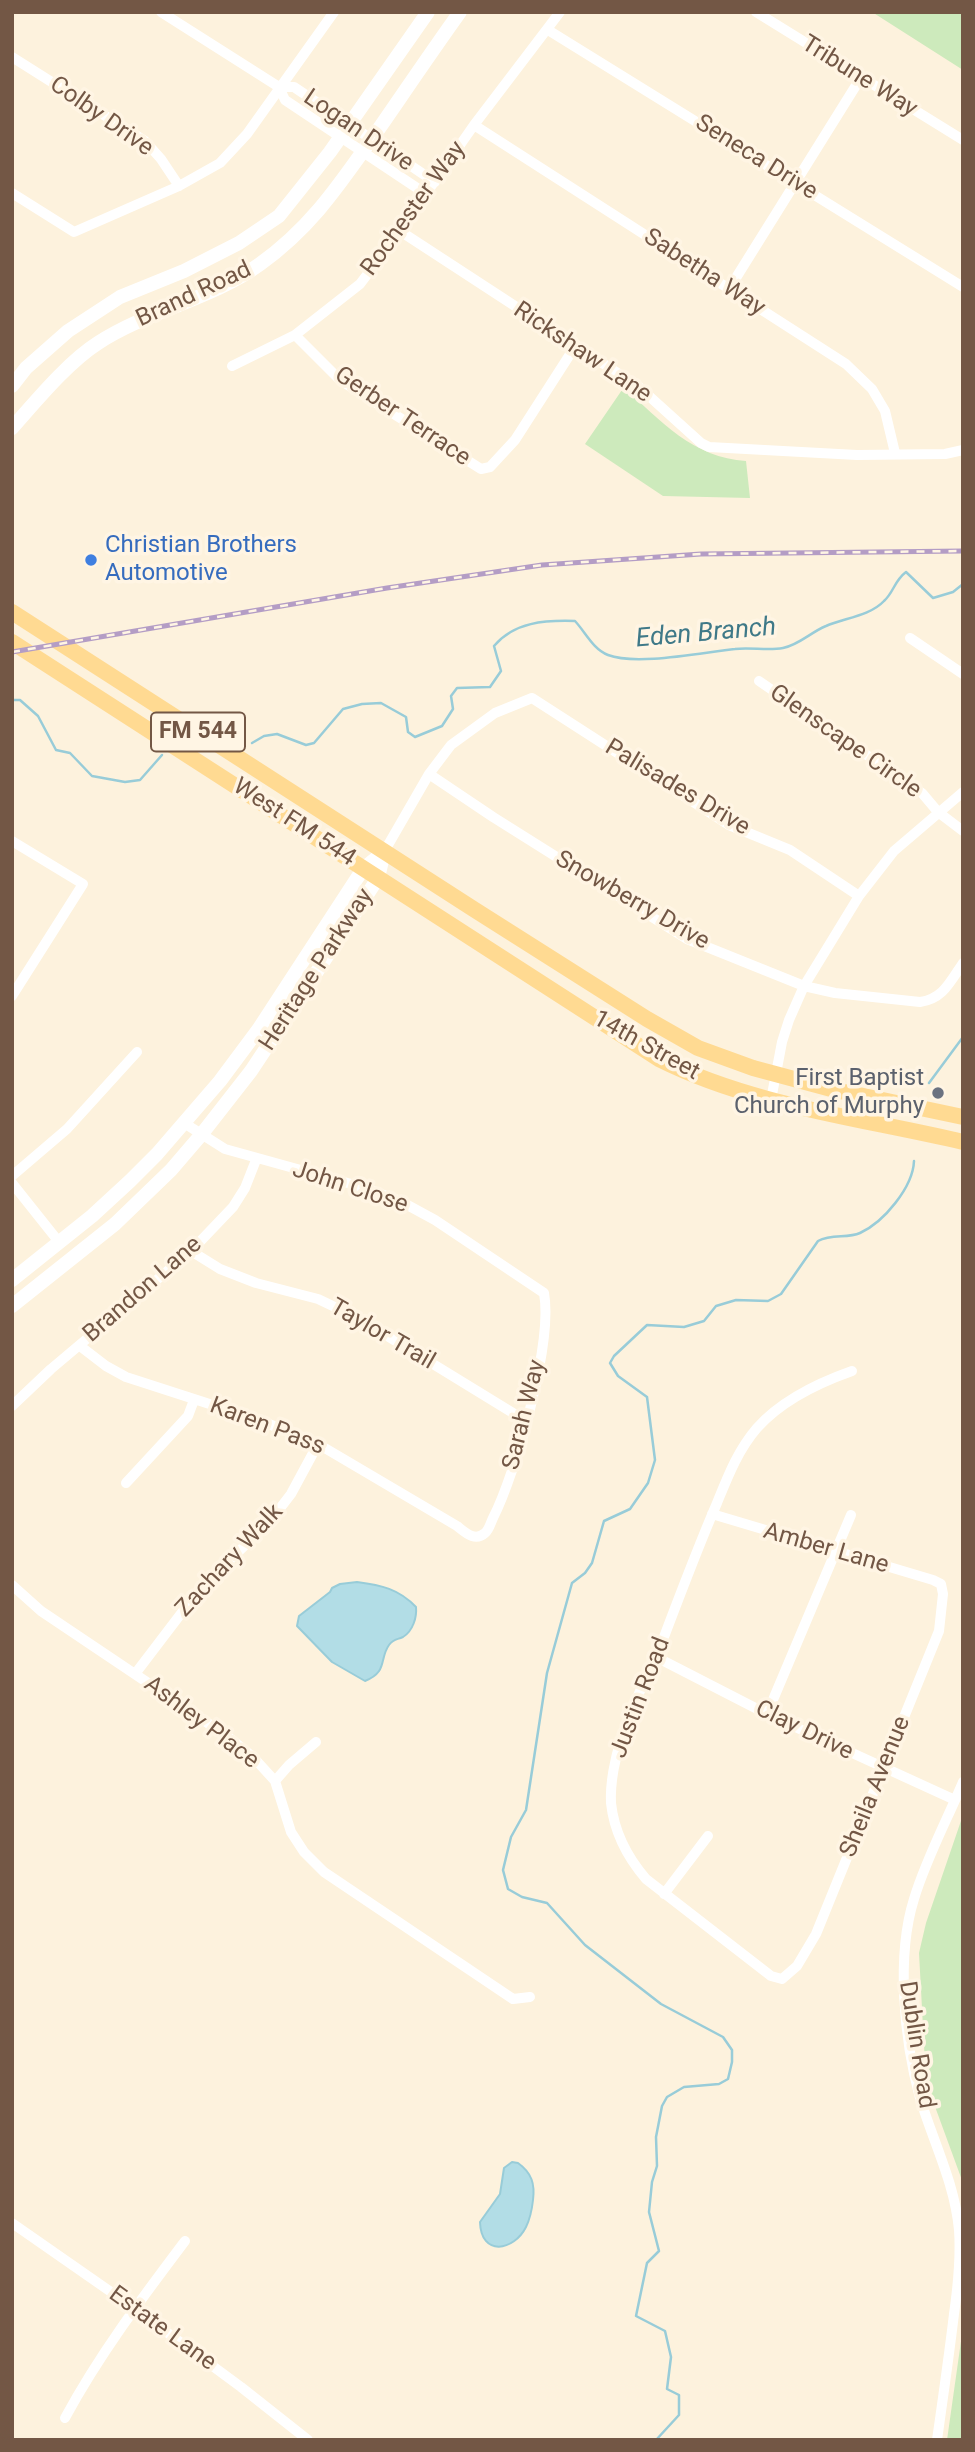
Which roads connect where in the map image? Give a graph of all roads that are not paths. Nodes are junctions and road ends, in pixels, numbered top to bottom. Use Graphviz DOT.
graph roads {
  1 [pos="161,12"];
  2 [pos="334,12"];
  3 [pos="428,12"];
  4 [pos="460,12"];
  5 [pos="560,12"];
  6 [pos="756,12"];
  7 [pos="548,30"];
  8 [pos="12,57"];
  9 [pos="860,79"];
  10 [pos="279,88"];
  11 [pos="474,125"];
  12 [pos="346,130"];
  13 [pos="963,141"];
  14 [pos="368,145"];
  15 [pos="435,182"];
  16 [pos="796,184"];
  17 [pos="179,186"];
  18 [pos="12,193"];
  19 [pos="426,194"];
  20 [pos="400,230"];
  21 [pos="963,287"];
  22 [pos="729,289"];
  23 [pos="295,335"];
  24 [pos="576,345"];
  25 [pos="232,366"];
  26 [pos="12,386"];
  27 [pos="12,428"];
  28 [pos="963,450"];
  29 [pos="895,453"];
  30 [pos="12,612"];
  31 [pos="910,638"];
  32 [pos="12,642"];
  33 [pos="961,669"];
  34 [pos="759,681"];
  35 [pos="429,774"];
  36 [pos="963,792"];
  37 [pos="938,812"];
  38 [pos="963,831"];
  39 [pos="12,841"];
  40 [pos="384,852"];
  41 [pos="363,869"];
  42 [pos="378,878"];
  43 [pos="859,895"];
  44 [pos="963,963"];
  45 [pos="804,986"];
  46 [pos="12,996"];
  47 [pos="258,1030"];
  48 [pos="272,1039"];
  49 [pos="137,1052"];
  50 [pos="776,1074"];
  51 [pos="771,1100"];
  52 [pos="963,1117"];
  53 [pos="184,1123"];
  54 [pos="201,1135"];
  55 [pos="963,1142"];
  56 [pos="256,1160"];
  57 [pos="12,1176"];
  58 [pos="12,1183"];
  59 [pos="59,1242"];
  60 [pos="191,1251"];
  61 [pos="12,1280"];
  62 [pos="544,1293"];
  63 [pos="12,1306"];
  64 [pos="80,1346"];
  65 [pos="852,1371"];
  66 [pos="194,1400"];
  67 [pos="12,1406"];
  68 [pos="526,1420"];
  69 [pos="318,1444"];
  70 [pos="126,1483"];
  71 [pos="712,1514"];
  72 [pos="851,1515"];
  73 [pos="485,1533"];
  74 [pos="836,1552"];
  75 [pos="941,1584"];
  76 [pos="12,1585"];
  77 [pos="656,1657"];
  78 [pos="135,1674"];
  79 [pos="767,1714"];
  80 [pos="316,1742"];
  81 [pos="883,1769"];
  82 [pos="275,1781"];
  83 [pos="963,1782"];
  84 [pos="955,1800"];
  85 [pos="708,1836"];
  86 [pos="664,1894"];
  87 [pos="782,1979"];
  88 [pos="530,1997"];
  89 [pos="12,2223"];
  90 [pos="185,2241"];
  91 [pos="134,2308"];
  92 [pos="65,2418"];
  93 [pos="308,2440"];
  94 [pos="937,2440"];
  1 -- 10 [label="street, Logan Drive"];
  2 -- 10 [label="street"];
  3 -- 12 [label="main road, Brand Road"];
  4 -- 14 [label="main road, Brand Road"];
  5 -- 7 [label="street, Rochester Way"];
  6 -- 9 [label="street, Tribune Way"];
  7 -- 11 [label="street, Rochester Way"];
  7 -- 16 [label="street, Seneca Drive"];
  8 -- 17 [label="street, Colby Drive"];
  9 -- 13 [label="street, Tribune Way"];
  9 -- 16 [label="street"];
  10 -- 12 [label="street, Logan Drive"];
  10 -- 17 [label="street"];
  11 -- 15 [label="street, Rochester Way"];
  11 -- 22 [label="street, Sabetha Way"];
  12 -- 14 [label="street, Logan Drive"];
  12 -- 26 [label="main road, Brand Road"];
  14 -- 15 [label="street, Logan Drive"];
  14 -- 19 [label="street, Logan Drive"];
  14 -- 27 [label="main road, Brand Road"];
  15 -- 19 [label="street, Rochester Way"];
  16 -- 21 [label="street, Seneca Drive"];
  16 -- 22 [label="street"];
  17 -- 18 [label="street"];
  19 -- 20 [label="street, Rochester Way"];
  20 -- 23 [label="street, Rochester Way"];
  20 -- 24 [label="street, Rickshaw Lane"];
  22 -- 29 [label="street, Sabetha Way"];
  23 -- 24 [label="street, Gerber Terrace"];
  23 -- 25 [label="street, Rochester Way"];
  24 -- 29 [label="street, Rickshaw Lane"];
  28 -- 29 [label="street, Rickshaw Lane"];
  30 -- 40 [label="main road, West FM 544 / FM 544"];
  31 -- 33 [label="street"];
  32 -- 41 [label="main road, West FM 544 / FM 544"];
  34 -- 37 [label="street, Glenscape Circle"];
  35 -- 40 [label="street"];
  35 -- 43 [label="street, Palisades Drive"];
  35 -- 45 [label="street, Snowberry Drive"];
  36 -- 37 [label="street"];
  37 -- 38 [label="street, Glenscape Circle"];
  37 -- 43 [label="street"];
  39 -- 46 [label="street"];
  40 -- 41 [label="main road, Heritage Parkway"];
  40 -- 42 [label="main road, Heritage Parkway"];
  40 -- 50 [label="main road, 14th Street"];
  41 -- 42 [label="main road, 14th Street"];
  41 -- 47 [label="main road, Heritage Parkway"];
  42 -- 48 [label="main road, Heritage Parkway"];
  42 -- 51 [label="main road, 14th Street"];
  43 -- 45 [label="street"];
  44 -- 45 [label="street, Snowberry Drive"];
  45 -- 50 [label="street"];
  47 -- 48 [label="main road"];
  47 -- 53 [label="main road, Heritage Parkway"];
  48 -- 54 [label="main road, Heritage Parkway"];
  49 -- 57 [label="street"];
  50 -- 51 [label="street"];
  50 -- 52 [label="main road, 14th Street"];
  51 -- 55 [label="main road, 14th Street"];
  53 -- 54 [label="street, John Close"];
  53 -- 59 [label="main road, Heritage Parkway"];
  54 -- 56 [label="street, John Close"];
  54 -- 63 [label="main road, Heritage Parkway"];
  56 -- 60 [label="street, Brandon Lane"];
  56 -- 62 [label="street, John Close"];
  58 -- 59 [label="street"];
  59 -- 61 [label="main road, Heritage Parkway"];
  60 -- 64 [label="street, Brandon Lane"];
  60 -- 68 [label="street, Taylor Trail"];
  62 -- 68 [label="street, Sarah Way"];
  64 -- 66 [label="street, Karen Pass"];
  64 -- 67 [label="street, Brandon Lane"];
  65 -- 71 [label="street, Justin Road"];
  66 -- 69 [label="street, Karen Pass"];
  66 -- 70 [label="street"];
  68 -- 73 [label="street, Sarah Way"];
  69 -- 73 [label="street, Karen Pass"];
  69 -- 78 [label="street, Zachary Walk"];
  71 -- 74 [label="street, Amber Lane"];
  71 -- 77 [label="street, Justin Road"];
  72 -- 74 [label="street"];
  74 -- 75 [label="street, Amber Lane"];
  74 -- 79 [label="street"];
  75 -- 81 [label="street, Sheila Avenue"];
  76 -- 78 [label="street, Ashley Place"];
  77 -- 79 [label="street, Clay Drive"];
  77 -- 86 [label="street, Justin Road"];
  78 -- 82 [label="street, Ashley Place"];
  79 -- 81 [label="street, Clay Drive"];
  80 -- 82 [label="street"];
  81 -- 84 [label="street, Clay Drive"];
  81 -- 87 [label="street, Sheila Avenue"];
  82 -- 88 [label="street, Ashley Place"];
  83 -- 84 [label="street, Dublin Road"];
  84 -- 94 [label="street, Dublin Road"];
  85 -- 86 [label="street"];
  86 -- 87 [label="street, Justin Road"];
  89 -- 91 [label="street, Estate Lane"];
  90 -- 91 [label="street"];
  91 -- 92 [label="street"];
  91 -- 93 [label="street, Estate Lane"];
}
